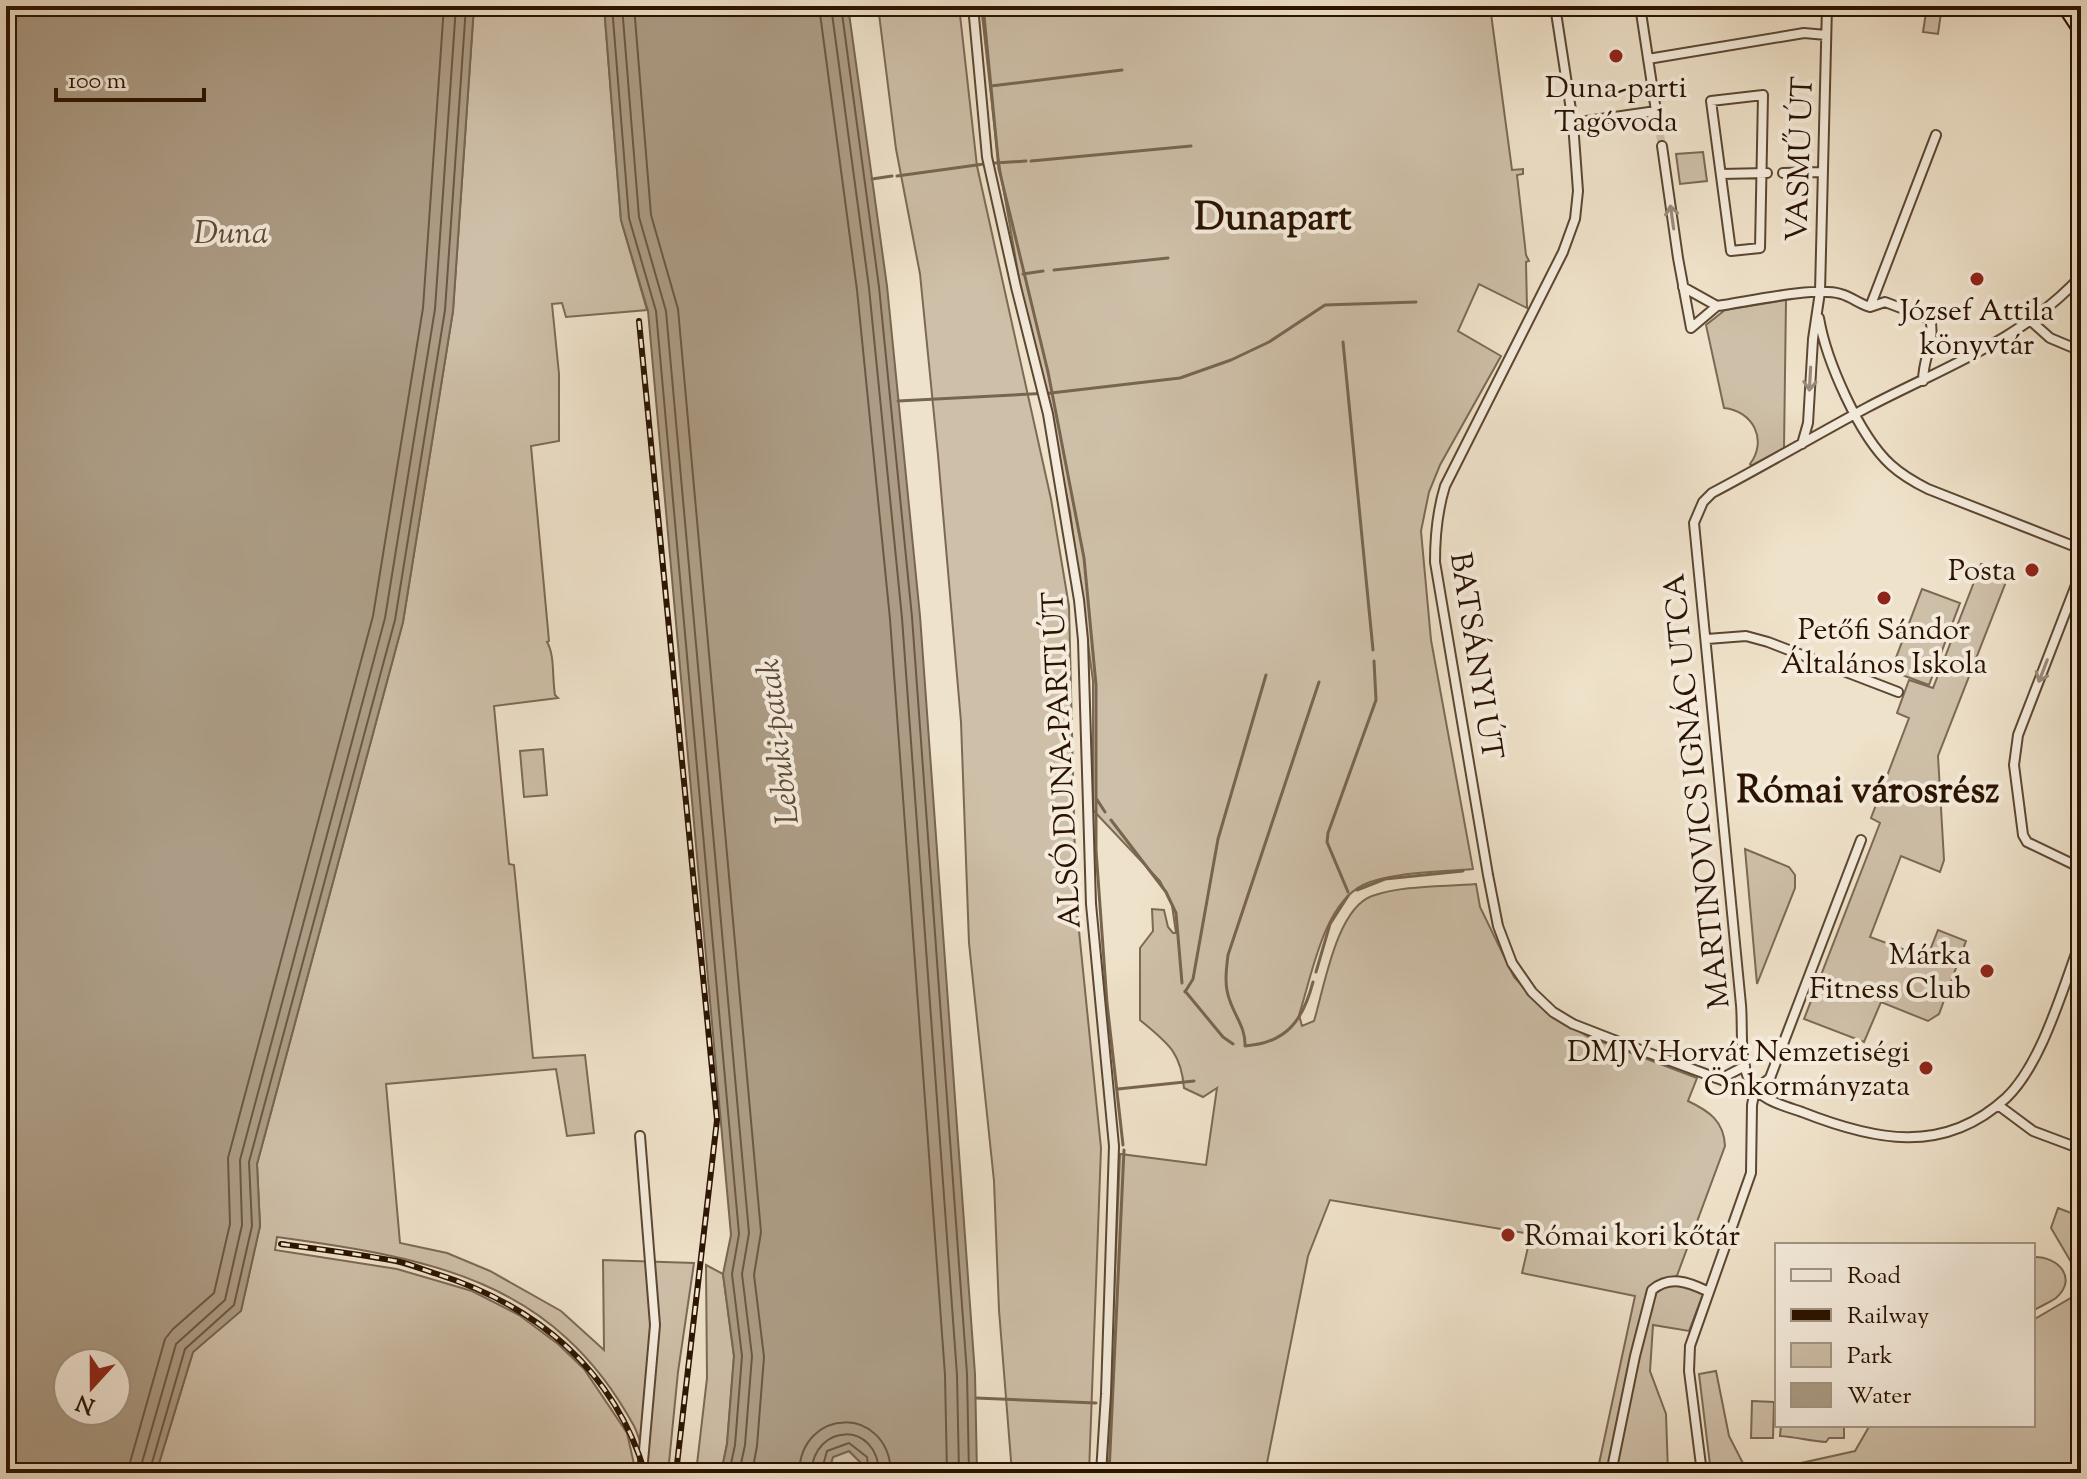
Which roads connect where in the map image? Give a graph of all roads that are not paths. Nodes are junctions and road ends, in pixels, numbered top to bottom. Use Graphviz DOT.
graph roads {
  1 [pos="973,6"];
  2 [pos="1583,6"];
  3 [pos="1640,6"];
  4 [pos="1827,6"];
  5 [pos="2064,6"];
  6 [pos="1555,8"];
  7 [pos="2081,32"];
  8 [pos="1826,35"];
  9 [pos="1648,59"];
  10 [pos="1573,123"];
  11 [pos="1936,135"];
  12 [pos="1662,146"];
  13 [pos="1822,172"];
  14 [pos="1783,173"];
  15 [pos="1721,174"];
  16 [pos="1764,174"];
  17 [pos="2081,276"];
  18 [pos="1683,287"];
  19 [pos="1820,292"];
  20 [pos="1717,306"];
  21 [pos="1870,307"];
  22 [pos="1818,314"];
  23 [pos="2031,321"];
  24 [pos="2081,351"];
  25 [pos="1923,381"];
  26 [pos="1856,414"];
  27 [pos="1801,445"];
  28 [pos="2081,549"];
  29 [pos="2081,572"];
  30 [pos="1707,639"];
  31 [pos="1898,692"];
  32 [pos="1861,840"];
  33 [pos="2081,868"];
  34 [pos="2081,940"];
  35 [pos="1745,1066"];
  36 [pos="1716,1078"];
  37 [pos="1755,1090"];
  38 [pos="1998,1105"];
  39 [pos="640,1136"];
  40 [pos="2081,1149"];
  41 [pos="1707,1291"];
  42 [pos="642,1473"];
  43 [pos="1101,1473"];
  44 [pos="1611,1473"];
  45 [pos="1702,1473"];
  1 -- 43 [label="street, ALSÓ DUNA-PARTI ÚT"];
  2 -- 6 [label="street"];
  3 -- 9 [label="street"];
  4 -- 8 [label="street, VASMŰ ÚT"];
  5 -- 7 [label="street"];
  6 -- 10 [label="street, BATSÁNYI ÚT"];
  8 -- 9 [label="street"];
  8 -- 13 [label="street, VASMŰ ÚT"];
  9 -- 10 [label="street"];
  10 -- 36 [label="street, BATSÁNYI ÚT"];
  11 -- 21 [label="street"];
  18 -- 12 [label="street, one-way"];
  13 -- 14 [label="street"];
  13 -- 19 [label="street, VASMŰ ÚT"];
  15 -- 16 [label="street"];
  15 -- 16 [label="street"];
  15 -- 16 [label="street"];
  17 -- 23 [label="street"];
  18 -- 20 [label="street"];
  18 -- 20 [label="street"];
  19 -- 20 [label="street"];
  19 -- 21 [label="street"];
  19 -- 22 [label="street, VASMŰ ÚT"];
  21 -- 25 [label="street"];
  22 -- 26 [label="street, VASMŰ ÚT"];
  22 -- 27 [label="street, VASMŰ ÚT, one-way"];
  23 -- 24 [label="street"];
  23 -- 25 [label="street"];
  25 -- 26 [label="street"];
  26 -- 27 [label="street"];
  26 -- 28 [label="street, VASMŰ ÚT"];
  27 -- 30 [label="street, MARTINOVICS IGNÁC UTCA"];
  29 -- 33 [label="street, one-way"];
  30 -- 31 [label="street"];
  30 -- 35 [label="street, MARTINOVICS IGNÁC UTCA"];
  32 -- 37 [label="street"];
  34 -- 38 [label="street, BATSÁNYI ÚT"];
  35 -- 36 [label="street"];
  35 -- 37 [label="street, MARTINOVICS IGNÁC UTCA"];
  36 -- 37 [label="street, BATSÁNYI ÚT"];
  37 -- 38 [label="street, BATSÁNYI ÚT"];
  37 -- 41 [label="street, MARTINOVICS IGNÁC UTCA"];
  38 -- 40 [label="street"];
  39 -- 42 [label="street"];
  41 -- 44 [label="street"];
  41 -- 45 [label="street, MARTINOVICS IGNÁC UTCA"];
}
